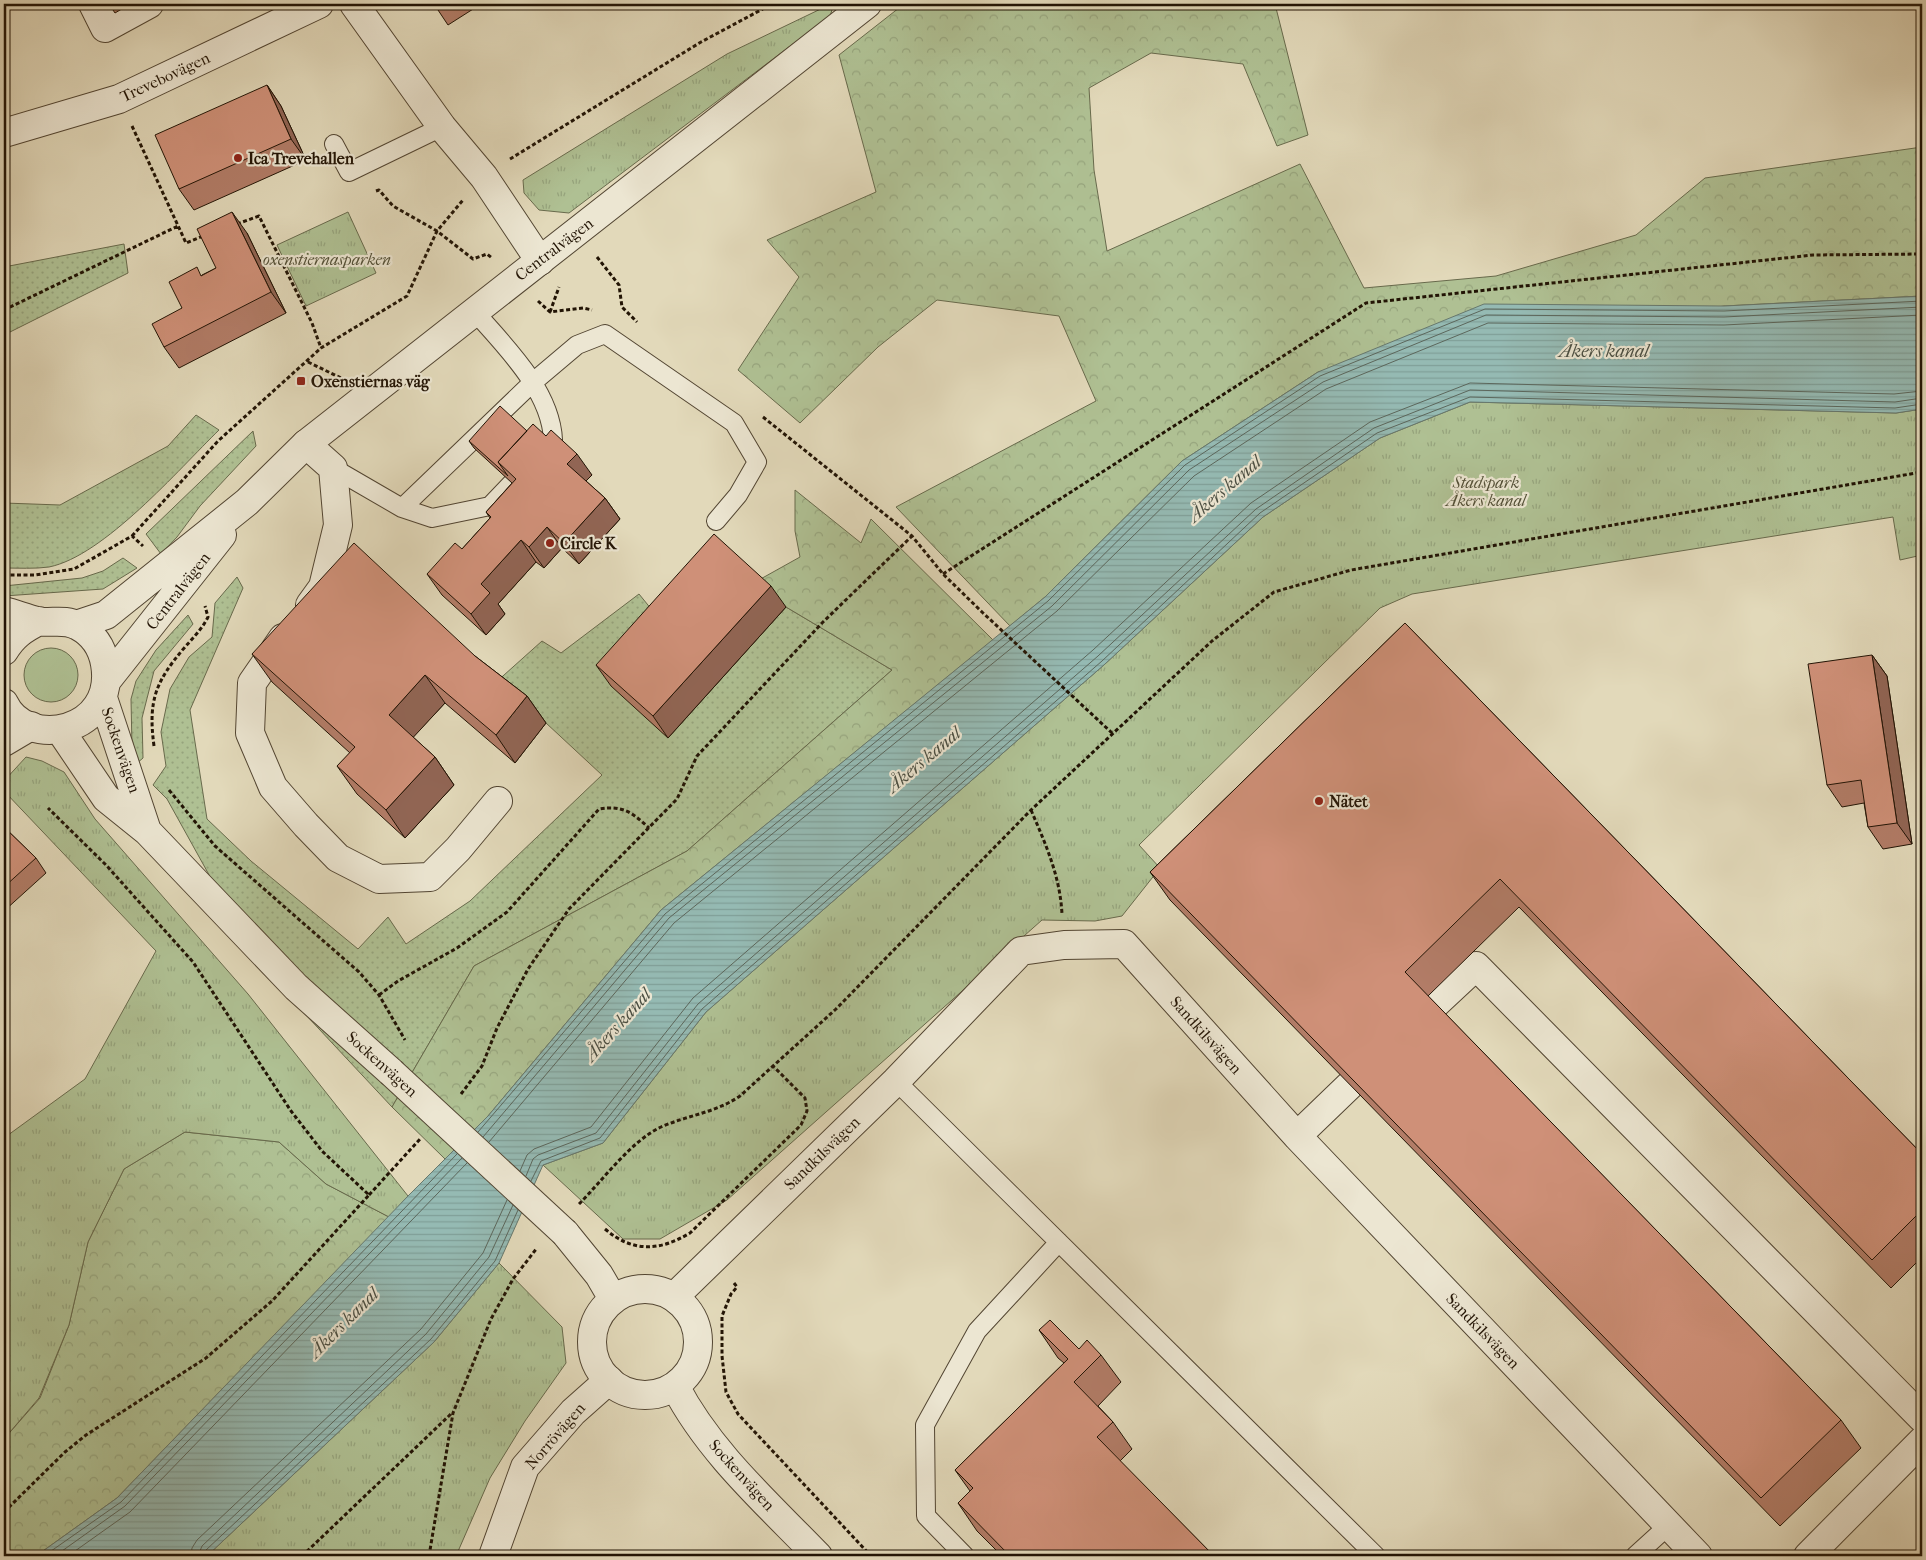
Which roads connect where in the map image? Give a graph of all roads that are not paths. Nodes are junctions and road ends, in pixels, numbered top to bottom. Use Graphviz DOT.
graph roads {
  1 [pos="93,4"];
  2 [pos="149,4"];
  3 [pos="319,4"];
  4 [pos="354,4"];
  5 [pos="867,4"];
  6 [pos="442,127"];
  7 [pos="4,133"];
  8 [pos="334,144"];
  9 [pos="540,261"];
  10 [pos="474,311"];
  11 [pos="532,383"];
  12 [pos="306,444"];
  13 [pos="333,468"];
  14 [pos="402,508"];
  15 [pos="716,521"];
  16 [pos="175,576"];
  17 [pos="4,611"];
  18 [pos="39,621"];
  19 [pos="76,625"];
  20 [pos="4,651"];
  21 [pos="105,688"];
  22 [pos="4,705"];
  23 [pos="31,726"];
  24 [pos="60,730"];
  25 [pos="4,742"];
  26 [pos="498,801"];
  27 [pos="147,831"];
  28 [pos="1431,1008"];
  29 [pos="896,1081"];
  30 [pos="1350,1085"];
  31 [pos="1297,1136"];
  32 [pos="1059,1242"];
  33 [pos="674,1296"];
  34 [pos="613,1299"];
  35 [pos="609,1380"];
  36 [pos="675,1386"];
  37 [pos="1922,1418"];
  38 [pos="1922,1441"];
  39 [pos="1668,1525"];
  40 [pos="493,1556"];
  41 [pos="818,1556"];
  42 [pos="965,1556"];
  43 [pos="1376,1556"];
  44 [pos="1635,1556"];
  45 [pos="1698,1556"];
  46 [pos="1808,1556"];
  1 -- 2 [label="street"];
  3 -- 7 [label="street, Trevebovägen"];
  4 -- 6 [label="street"];
  5 -- 9 [label="street, Centralvägen"];
  6 -- 8 [label="lane"];
  6 -- 9 [label="street"];
  9 -- 10 [label="street, Centralvägen"];
  10 -- 11 [label="lane"];
  10 -- 12 [label="street, Centralvägen"];
  11 -- 14 [label="lane"];
  11 -- 14 [label="lane"];
  11 -- 15 [label="lane"];
  12 -- 13 [label="street"];
  12 -- 16 [label="street, Centralvägen"];
  13 -- 14 [label="lane"];
  13 -- 26 [label="street"];
  16 -- 19 [label="street, Centralvägen"];
  16 -- 21 [label="street, Centralvägen"];
  17 -- 18 [label="street, Sockenvägen"];
  18 -- 19 [label="street, Sockenvägen"];
  18 -- 20 [label="street"];
  19 -- 21 [label="street, Sockenvägen"];
  21 -- 24 [label="street, Sockenvägen"];
  21 -- 27 [label="street, Sockenvägen"];
  22 -- 23 [label="street"];
  23 -- 24 [label="street"];
  23 -- 25 [label="street"];
  24 -- 27 [label="street, Sockenvägen"];
  27 -- 34 [label="street, Sockenvägen, bridge"];
  28 -- 37 [label="street"];
  29 -- 31 [label="street, Sandkilsvägen"];
  29 -- 32 [label="lane"];
  29 -- 33 [label="street, Sandkilsvägen"];
  30 -- 31 [label="street"];
  31 -- 39 [label="street, Sandkilsvägen"];
  32 -- 42 [label="lane"];
  32 -- 43 [label="lane"];
  33 -- 34 [label="street"];
  33 -- 36 [label="street"];
  34 -- 35 [label="street"];
  35 -- 36 [label="street"];
  35 -- 40 [label="street, Norrövägen"];
  36 -- 41 [label="street, Sockenvägen"];
  38 -- 46 [label="street"];
  39 -- 44 [label="lane"];
  39 -- 45 [label="street, Sandkilsvägen"];
}
